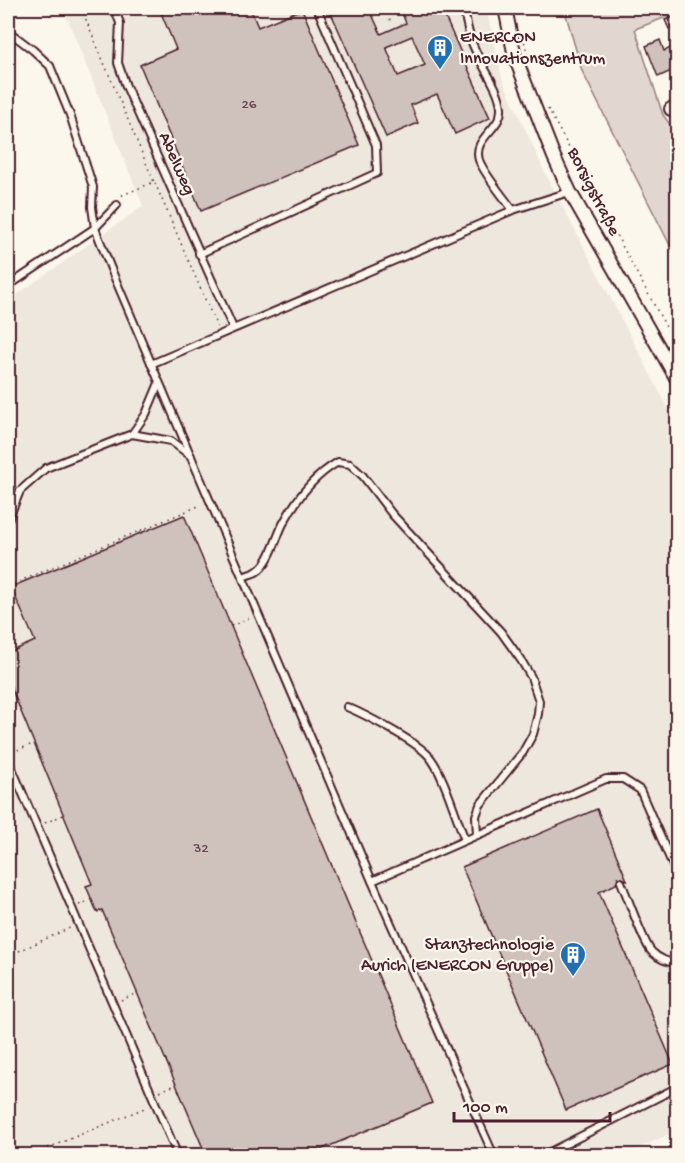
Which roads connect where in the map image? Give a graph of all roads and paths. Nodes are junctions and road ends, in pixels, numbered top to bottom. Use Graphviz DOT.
graph roads {
  1 [pos="81,8"];
  2 [pos="114,8"];
  3 [pos="317,8"];
  4 [pos="384,8"];
  5 [pos="464,8"];
  6 [pos="505,8"];
  7 [pos="392,24"];
  8 [pos="8,31"];
  9 [pos="523,37"];
  10 [pos="528,58"];
  11 [pos="546,104"];
  12 [pos="154,182"];
  13 [pos="570,192"];
  14 [pos="117,205"];
  15 [pos="513,210"];
  16 [pos="95,228"];
  17 [pos="199,254"];
  18 [pos="8,286"];
  19 [pos="233,328"];
  20 [pos="220,334"];
  21 [pos="678,349"];
  22 [pos="151,364"];
  23 [pos="678,381"];
  24 [pos="159,383"];
  25 [pos="132,434"];
  26 [pos="191,456"];
  27 [pos="210,501"];
  28 [pos="8,520"];
  29 [pos="243,577"];
  30 [pos="8,586"];
  31 [pos="259,614"];
  32 [pos="231,626"];
  33 [pos="347,707"];
  34 [pos="33,744"];
  35 [pos="8,754"];
  36 [pos="8,759"];
  37 [pos="63,815"];
  38 [pos="36,827"];
  39 [pos="477,835"];
  40 [pos="465,840"];
  41 [pos="678,877"];
  42 [pos="372,880"];
  43 [pos="621,882"];
  44 [pos="92,899"];
  45 [pos="71,908"];
  46 [pos="78,924"];
  47 [pos="8,956"];
  48 [pos="678,962"];
  49 [pos="137,993"];
  50 [pos="112,1004"];
  51 [pos="176,1084"];
  52 [pos="678,1087"];
  53 [pos="152,1095"];
  54 [pos="155,1103"];
  55 [pos="48,1148"];
  56 [pos="178,1155"];
  57 [pos="494,1155"];
  58 [pos="542,1155"];
  1 -- 12 [label="path"];
  2 -- 17 [label="lane, Abelweg"];
  3 -- 17 [label="lane"];
  4 -- 7 [label="path"];
  5 -- 15 [label="lane"];
  6 -- 13 [label="street, Borsigstraße"];
  8 -- 16 [label="lane"];
  9 -- 10 [label="path"];
  11 -- 21 [label="path, Borsigstraße"];
  12 -- 14 [label="path"];
  12 -- 20 [label="path"];
  13 -- 15 [label="lane"];
  13 -- 23 [label="street, Borsigstraße"];
  14 -- 16 [label="lane"];
  15 -- 19 [label="lane"];
  16 -- 18 [label="lane"];
  16 -- 22 [label="lane"];
  17 -- 19 [label="lane, Abelweg"];
  19 -- 20 [label="lane"];
  20 -- 22 [label="lane"];
  22 -- 24 [label="lane"];
  24 -- 25 [label="lane"];
  24 -- 26 [label="lane"];
  25 -- 26 [label="lane"];
  25 -- 28 [label="lane"];
  26 -- 27 [label="lane"];
  27 -- 29 [label="lane"];
  27 -- 30 [label="path"];
  29 -- 31 [label="lane"];
  29 -- 39 [label="lane"];
  31 -- 32 [label="path"];
  31 -- 42 [label="lane"];
  33 -- 40 [label="lane"];
  34 -- 35 [label="path"];
  36 -- 38 [label="lane"];
  37 -- 38 [label="path"];
  38 -- 45 [label="lane"];
  39 -- 40 [label="lane"];
  39 -- 41 [label="lane"];
  40 -- 42 [label="lane"];
  42 -- 57 [label="lane"];
  43 -- 48 [label="lane"];
  44 -- 45 [label="path"];
  45 -- 46 [label="lane"];
  46 -- 47 [label="path"];
  46 -- 50 [label="lane"];
  49 -- 50 [label="path"];
  50 -- 53 [label="lane"];
  51 -- 53 [label="path"];
  52 -- 58 [label="lane"];
  53 -- 54 [label="lane"];
  54 -- 55 [label="path"];
  54 -- 56 [label="lane"];
}
